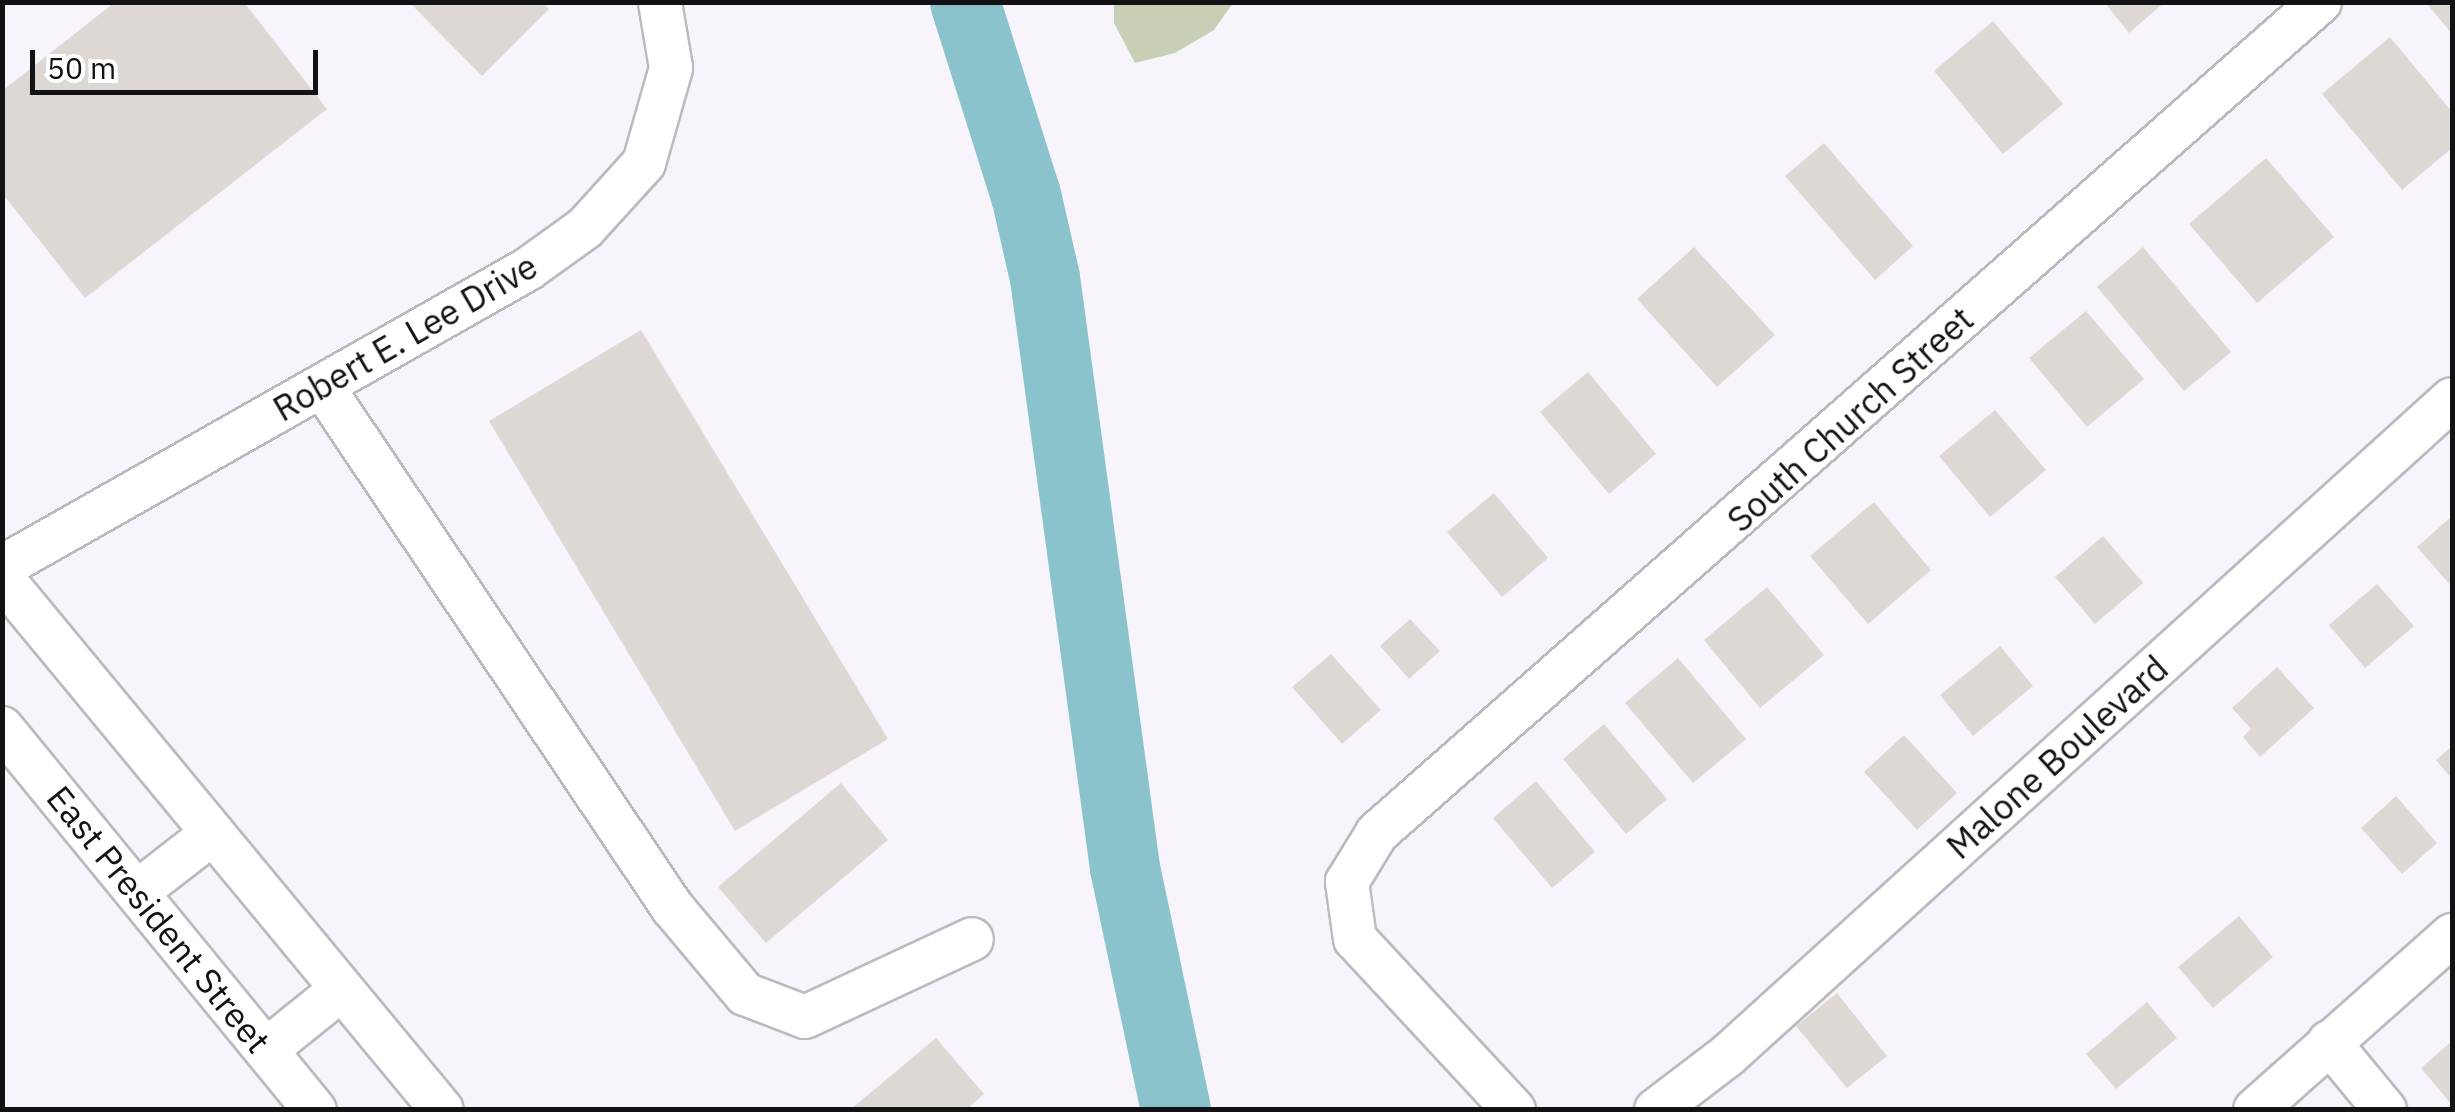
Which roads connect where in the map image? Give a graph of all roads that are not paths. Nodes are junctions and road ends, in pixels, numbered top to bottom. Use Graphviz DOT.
graph roads {
  1 [pos="660,2"];
  2 [pos="2320,2"];
  3 [pos="322,386"];
  4 [pos="2452,399"];
  5 [pos="2,567"];
  6 [pos="2,578"];
  7 [pos="2,728"];
  8 [pos="213,833"];
  9 [pos="137,892"];
  10 [pos="2452,935"];
  11 [pos="972,939"];
  12 [pos="342,989"];
  13 [pos="2329,1042"];
  14 [pos="266,1050"];
  15 [pos="315,1110"];
  16 [pos="442,1110"];
  17 [pos="1514,1110"];
  18 [pos="1656,1110"];
  19 [pos="2255,1110"];
  20 [pos="2384,1110"];
  1 -- 3 [label="street, Robert E. Lee Drive"];
  2 -- 17 [label="street, South Church Street"];
  3 -- 5 [label="street, Robert E. Lee Drive"];
  3 -- 11 [label="street"];
  4 -- 18 [label="street, Malone Boulevard"];
  6 -- 8 [label="street"];
  7 -- 9 [label="street, East President Street"];
  8 -- 9 [label="street"];
  8 -- 12 [label="street"];
  9 -- 14 [label="street, East President Street"];
  10 -- 13 [label="street"];
  12 -- 14 [label="street"];
  12 -- 16 [label="street"];
  13 -- 19 [label="street"];
  13 -- 20 [label="street"];
  14 -- 15 [label="street, East President Street"];
}
